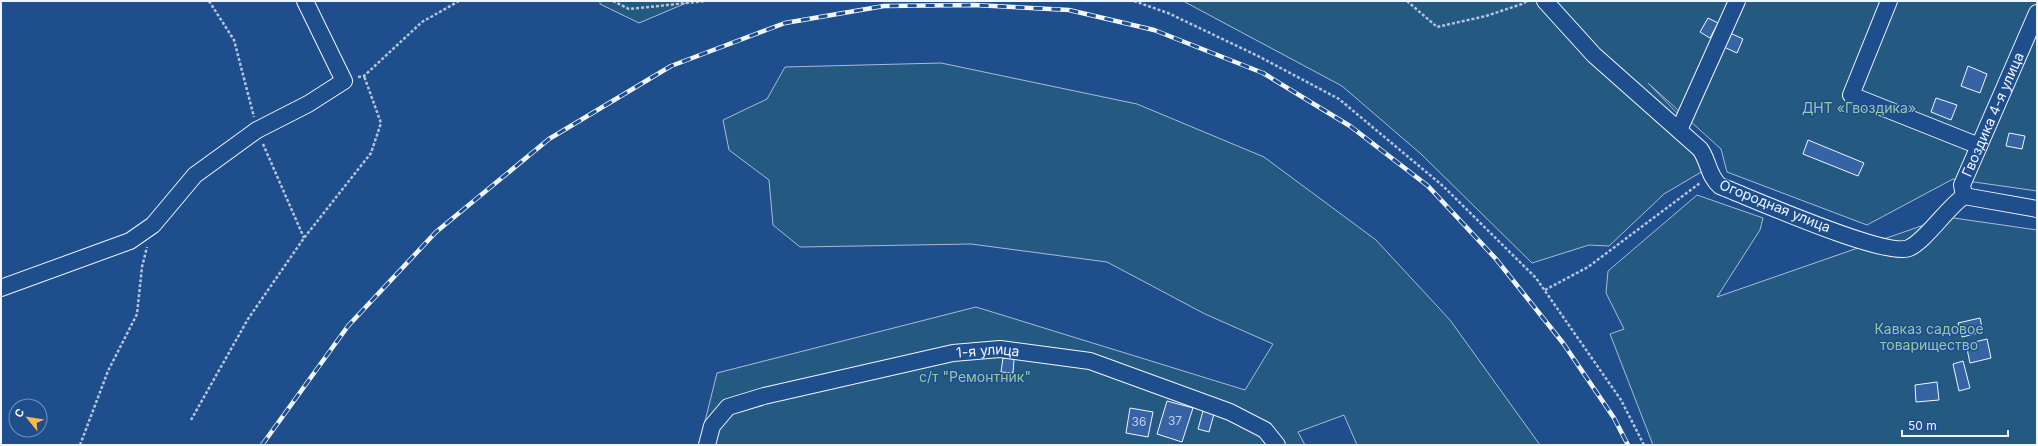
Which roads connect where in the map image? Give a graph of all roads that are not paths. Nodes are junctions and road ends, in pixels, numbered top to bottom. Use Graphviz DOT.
graph roads {
  1 [pos="305,1"];
  2 [pos="1545,1"];
  3 [pos="1736,1"];
  4 [pos="1889,1"];
  5 [pos="2037,12"];
  6 [pos="1679,130"];
  7 [pos="1979,146"];
  8 [pos="1964,196"];
  9 [pos="2037,209"];
  10 [pos="1,288"];
  11 [pos="707,445"];
  12 [pos="1277,445"];
  1 -- 10 [label="street"];
  2 -- 6 [label="street, Огородная улица"];
  3 -- 6 [label="street"];
  4 -- 7 [label="street"];
  5 -- 7 [label="street, Гвоздика 4-я улица"];
  6 -- 8 [label="street, Огородная улица"];
  7 -- 8 [label="street, Гвоздика 4-я улица"];
  8 -- 9 [label="street"];
  11 -- 12 [label="street, 1-я улица"];
}
